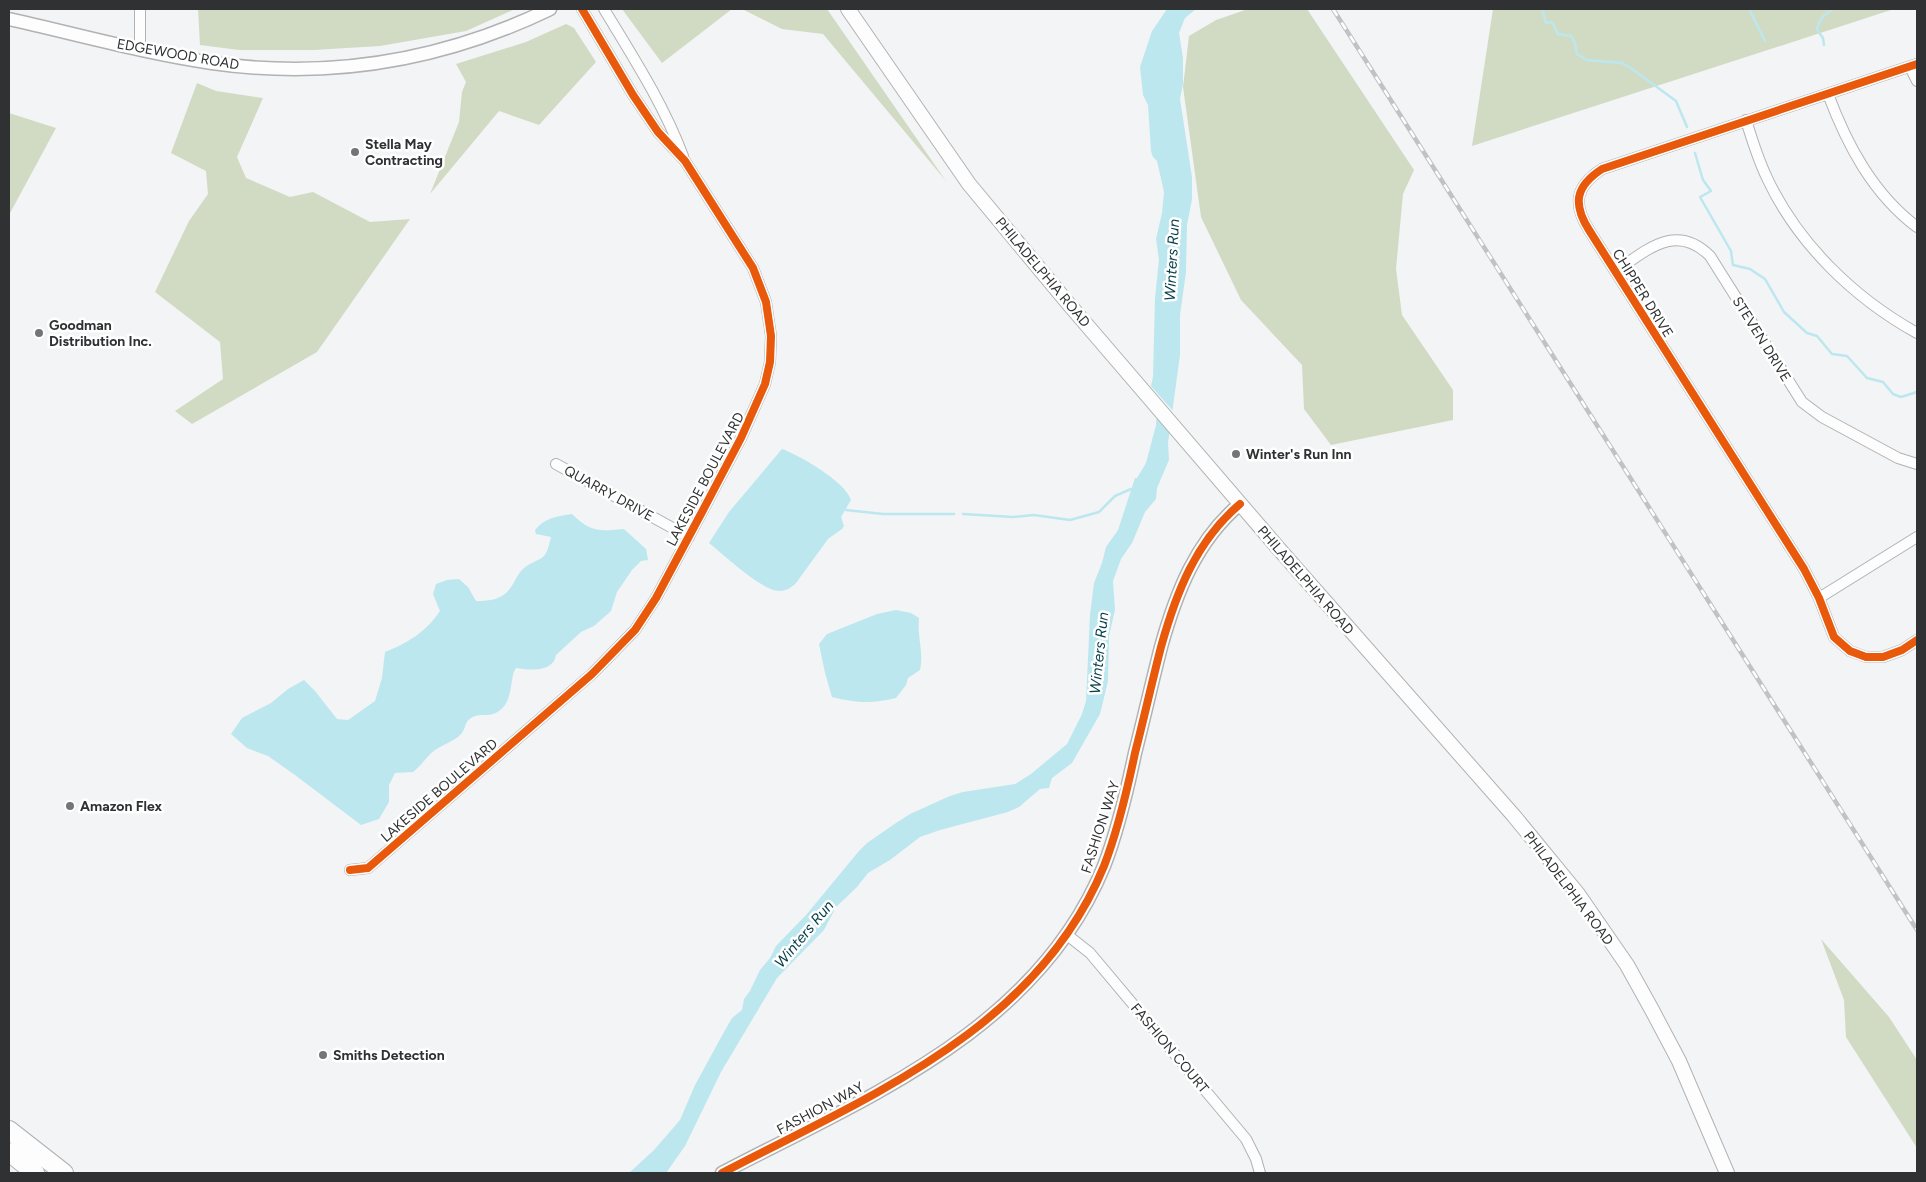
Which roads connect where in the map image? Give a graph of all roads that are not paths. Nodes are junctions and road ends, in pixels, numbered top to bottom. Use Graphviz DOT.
graph roads {
  1 [pos="140,9"];
  2 [pos="550,9"];
  3 [pos="582,9"];
  4 [pos="604,9"];
  5 [pos="848,9"];
  6 [pos="9,19"];
  7 [pos="140,49"];
  8 [pos="1914,66"];
  9 [pos="1917,81"];
  10 [pos="1828,94"];
  11 [pos="1746,120"];
  12 [pos="685,161"];
  13 [pos="1917,227"];
  14 [pos="1616,271"];
  15 [pos="1917,333"];
  16 [pos="556,464"];
  17 [pos="1917,464"];
  18 [pos="1240,504"];
  19 [pos="689,537"];
  20 [pos="1917,537"];
  21 [pos="1818,598"];
  22 [pos="1917,640"];
  23 [pos="350,870"];
  24 [pos="1066,934"];
  25 [pos="9,1130"];
  26 [pos="9,1152"];
  27 [pos="35,1173"];
  28 [pos="64,1173"];
  29 [pos="722,1173"];
  30 [pos="1260,1173"];
  31 [pos="1727,1173"];
  1 -- 7 [label="street"];
  2 -- 7 [label="street, EDGEWOOD ROAD"];
  3 -- 12 [label="street, LAKESIDE BOULEVARD"];
  4 -- 12 [label="street, LAKESIDE BOULEVARD"];
  5 -- 18 [label="main road, PHILADELPHIA ROAD"];
  6 -- 7 [label="street, EDGEWOOD ROAD"];
  8 -- 9 [label="street"];
  8 -- 10 [label="street, CHIPPER DRIVE"];
  10 -- 11 [label="street, CHIPPER DRIVE"];
  10 -- 13 [label="street"];
  11 -- 14 [label="street, CHIPPER DRIVE"];
  11 -- 15 [label="street"];
  12 -- 19 [label="street, LAKESIDE BOULEVARD"];
  14 -- 17 [label="street, STEVEN DRIVE"];
  14 -- 21 [label="street, CHIPPER DRIVE"];
  16 -- 19 [label="street, QUARRY DRIVE"];
  18 -- 24 [label="street, FASHION WAY"];
  18 -- 31 [label="main road, PHILADELPHIA ROAD"];
  19 -- 23 [label="street, LAKESIDE BOULEVARD"];
  20 -- 21 [label="street"];
  21 -- 22 [label="street, CHIPPER DRIVE"];
  24 -- 29 [label="street, FASHION WAY"];
  24 -- 30 [label="street, FASHION COURT"];
  25 -- 28 [label="highway"];
  26 -- 27 [label="highway"];
}
